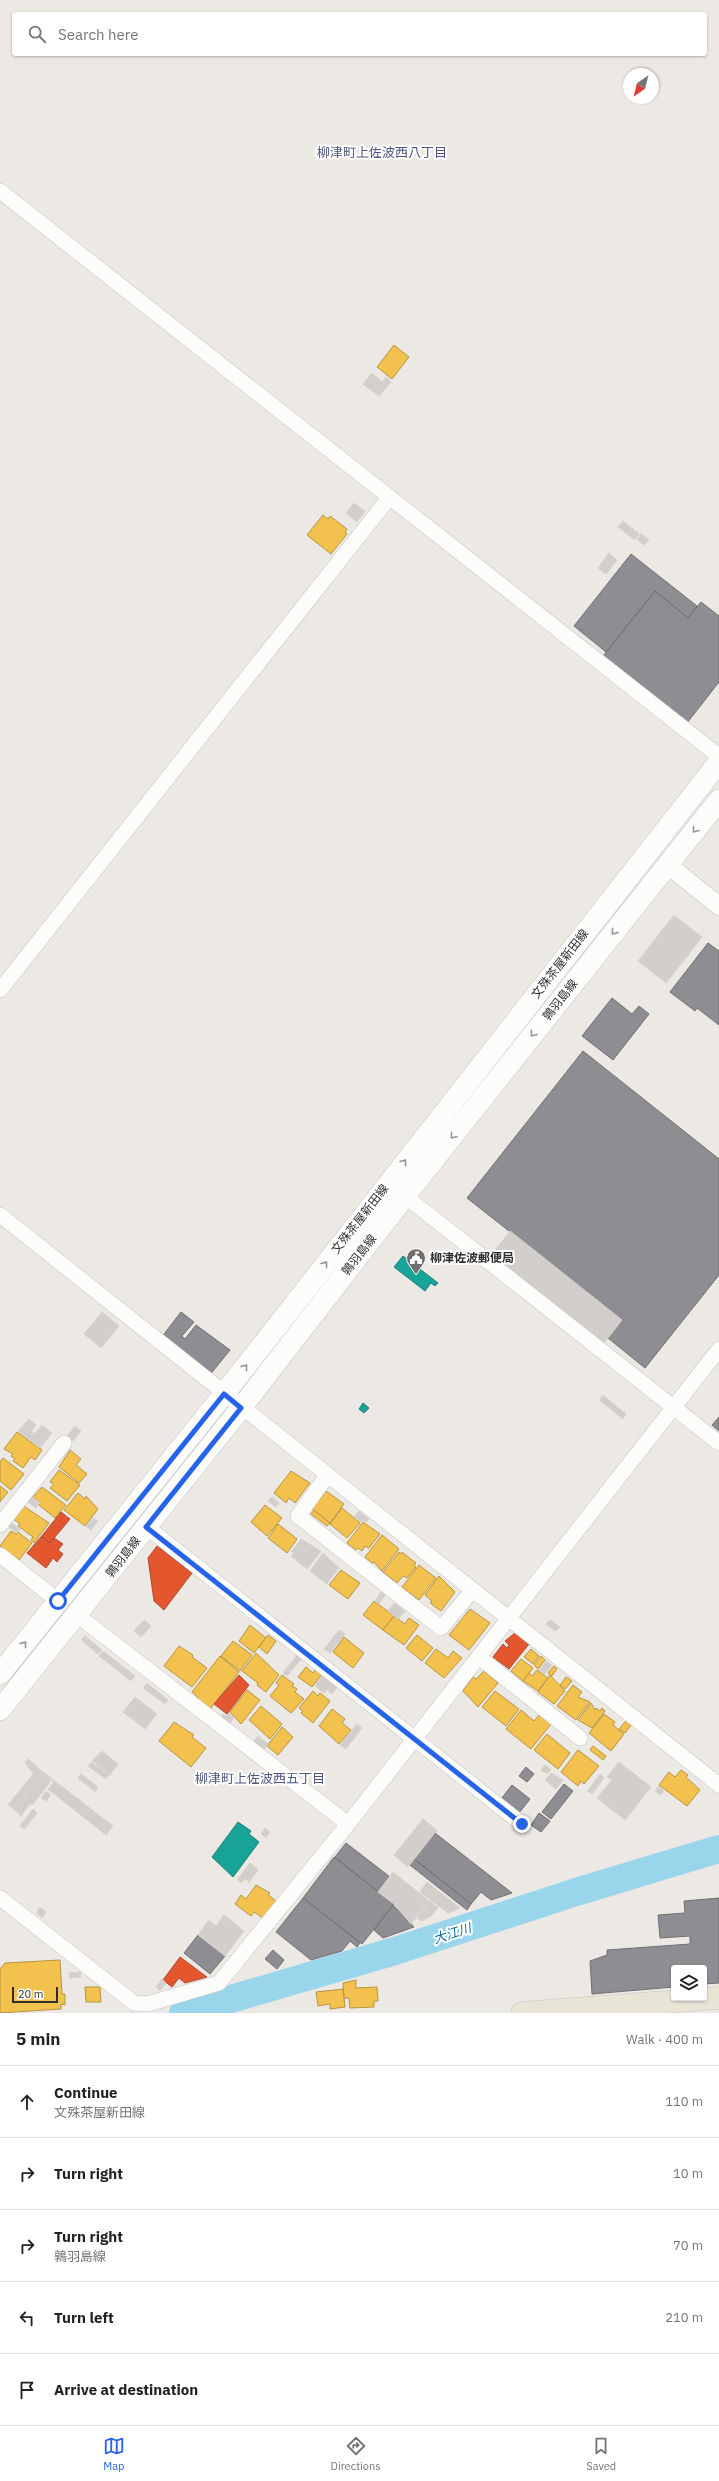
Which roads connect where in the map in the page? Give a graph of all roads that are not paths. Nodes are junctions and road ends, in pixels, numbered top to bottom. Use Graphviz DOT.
graph roads {
  1 [pos="0,190"];
  2 [pos="389,498"];
  3 [pos="719,756"];
  4 [pos="719,762"];
  5 [pos="719,800"];
  6 [pos="668,865"];
  7 [pos="719,906"];
  8 [pos="0,990"];
  9 [pos="405,1196"];
  10 [pos="0,1215"];
  11 [pos="719,1349"];
  12 [pos="224,1394"];
  13 [pos="673,1406"];
  14 [pos="241,1408"];
  15 [pos="719,1442"];
  16 [pos="64,1443"];
  17 [pos="327,1476"];
  18 [pos="0,1525"];
  19 [pos="146,1527"];
  20 [pos="0,1555"];
  21 [pos="472,1590"];
  22 [pos="58,1601"];
  23 [pos="77,1615"];
  24 [pos="508,1619"];
  25 [pos="479,1657"];
  26 [pos="0,1674"];
  27 [pos="0,1710"];
  28 [pos="413,1738"];
  29 [pos="580,1738"];
  30 [pos="719,1785"];
  31 [pos="348,1824"];
  32 [pos="522,1824"];
  33 [pos="0,1898"];
  34 [pos="719,1998"];
  35 [pos="149,2009"];
  36 [pos="522,2013"];
  1 -- 2 [label="street"];
  2 -- 3 [label="street"];
  2 -- 8 [label="street"];
  12 -- 4 [label="main road, 文殊茶屋新田線, one-way"];
  5 -- 6 [label="main road, 鶉羽島線, one-way"];
  6 -- 7 [label="street"];
  6 -- 9 [label="main road, 鶉羽島線, one-way"];
  9 -- 13 [label="street"];
  9 -- 14 [label="main road, 鶉羽島線"];
  10 -- 12 [label="street"];
  11 -- 13 [label="street"];
  12 -- 14 [label="street"];
  12 -- 22 [label="main road, 文殊茶屋新田線"];
  13 -- 15 [label="street"];
  13 -- 24 [label="street"];
  14 -- 17 [label="street"];
  14 -- 19 [label="main road, 鶉羽島線"];
  16 -- 18 [label="street"];
  17 -- 21 [label="street"];
  17 -- 21 [label="street"];
  19 -- 23 [label="main road, 鶉羽島線"];
  19 -- 28 [label="street"];
  20 -- 22 [label="street"];
  21 -- 24 [label="street"];
  26 -- 22 [label="main road, 文殊茶屋新田線, one-way"];
  23 -- 27 [label="main road, 鶉羽島線"];
  23 -- 31 [label="street"];
  24 -- 25 [label="street"];
  24 -- 30 [label="street"];
  25 -- 28 [label="street"];
  25 -- 29 [label="street"];
  28 -- 31 [label="street"];
  28 -- 32 [label="street"];
  31 -- 35 [label="street"];
  33 -- 35 [label="street"];
  34 -- 36 [label="main road"];
}
